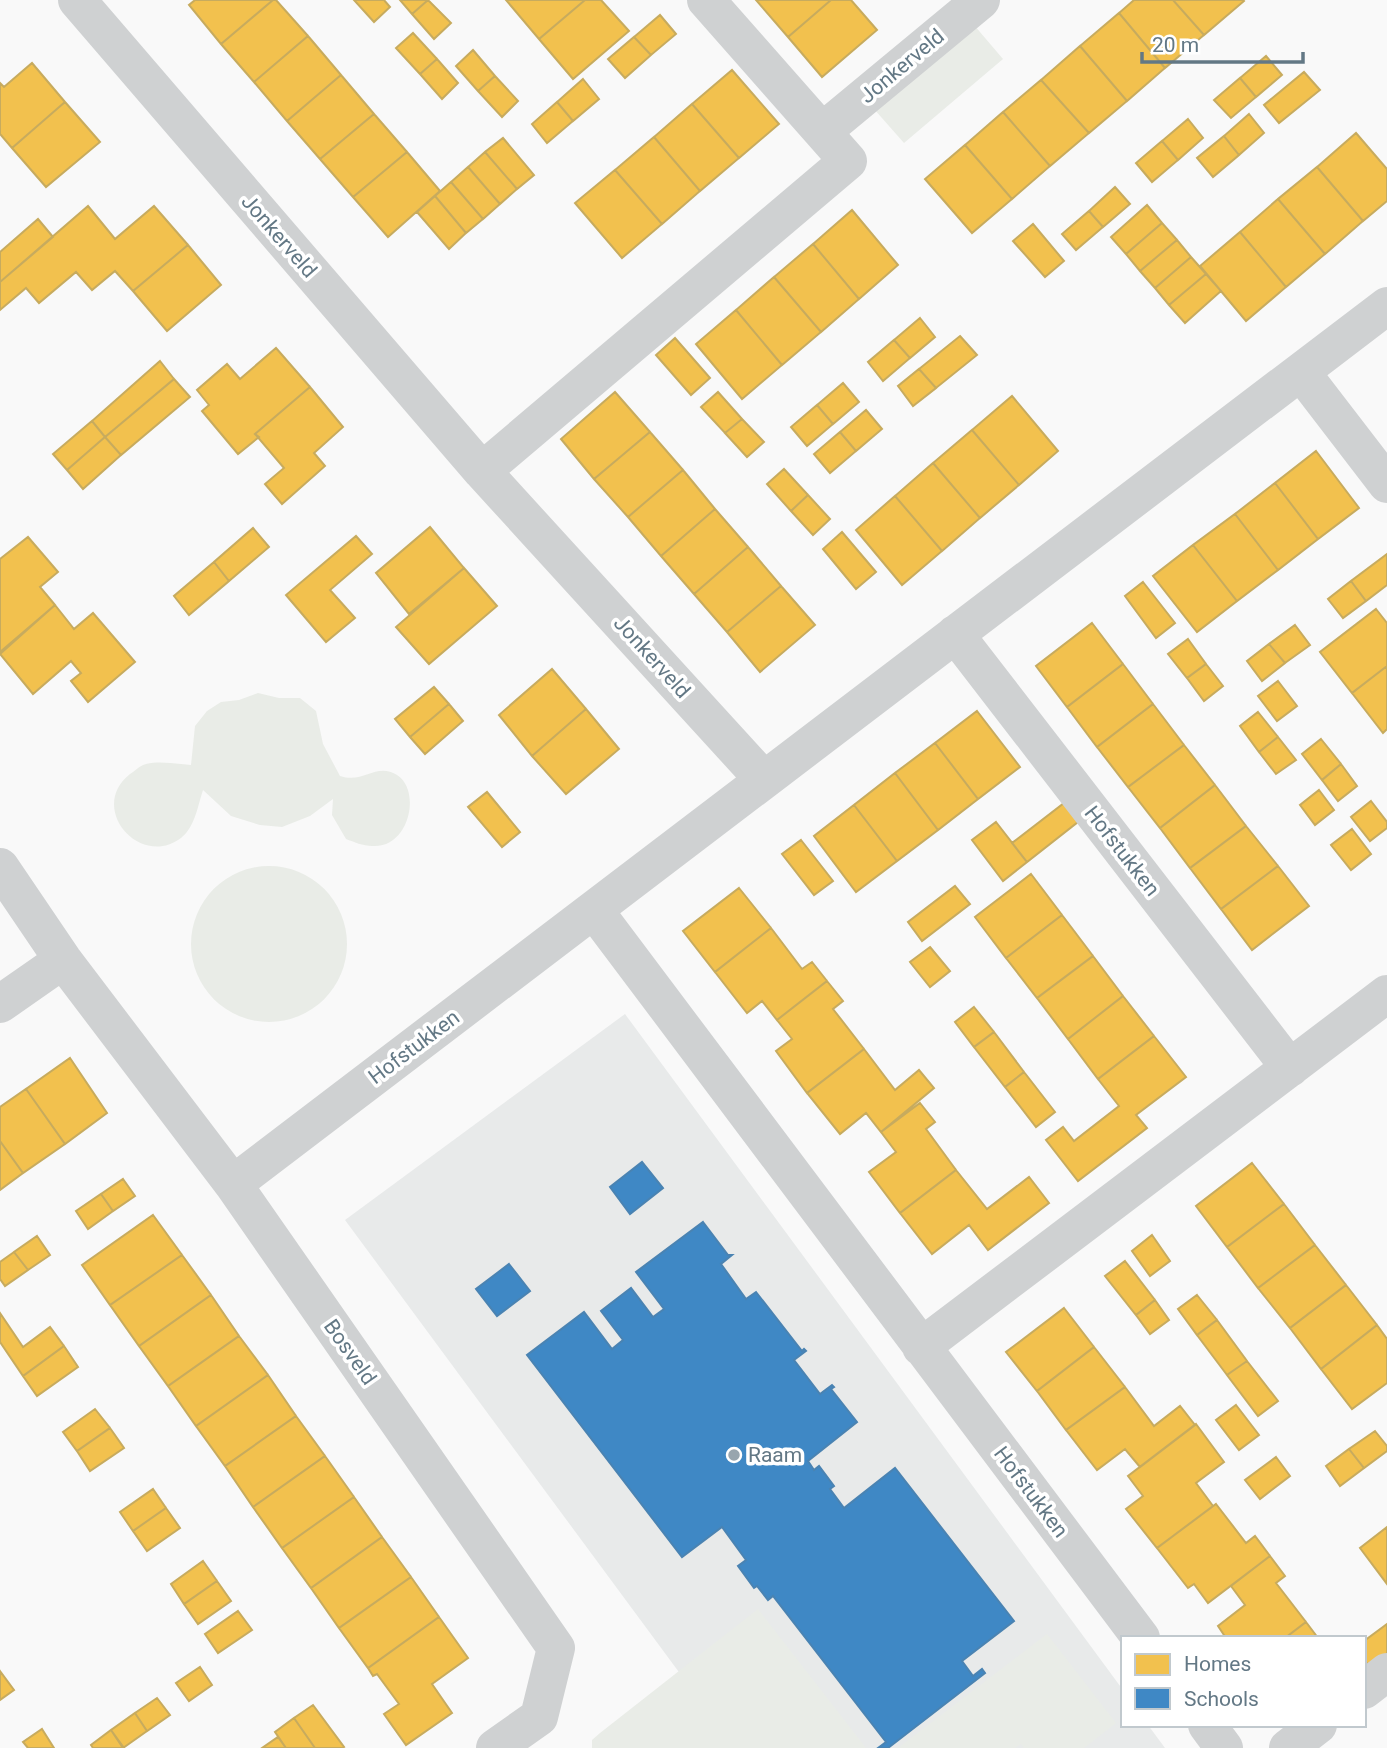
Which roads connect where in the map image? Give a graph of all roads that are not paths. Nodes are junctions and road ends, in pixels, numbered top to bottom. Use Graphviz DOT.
graph roads {
  1 [pos="77,0"];
  2 [pos="706,0"];
  3 [pos="981,0"];
  4 [pos="823,131"];
  5 [pos="1387,306"];
  6 [pos="1301,372"];
  7 [pos="482,471"];
  8 [pos="1387,484"];
  9 [pos="955,634"];
  10 [pos="764,780"];
  11 [pos="0,867"];
  12 [pos="594,910"];
  13 [pos="63,960"];
  14 [pos="1387,994"];
  15 [pos="0,1004"];
  16 [pos="1290,1069"];
  17 [pos="233,1184"];
  18 [pos="921,1347"];
  19 [pos="1139,1636"];
  20 [pos="1387,1672"];
  21 [pos="1366,1688"];
  22 [pos="1208,1727"];
  23 [pos="1315,1727"];
  24 [pos="495,1748"];
  25 [pos="1224,1748"];
  26 [pos="1288,1748"];
  1 -- 7 [label="street, Jonkerveld"];
  2 -- 4 [label="street"];
  3 -- 4 [label="street, Jonkerveld"];
  4 -- 7 [label="street"];
  5 -- 6 [label="street, Hofstukken"];
  6 -- 8 [label="street"];
  6 -- 9 [label="street, Hofstukken"];
  7 -- 10 [label="street, Jonkerveld"];
  9 -- 10 [label="street, Hofstukken"];
  9 -- 16 [label="street, Hofstukken"];
  10 -- 12 [label="street, Hofstukken"];
  11 -- 13 [label="street, Bosveld"];
  12 -- 17 [label="street, Hofstukken"];
  12 -- 18 [label="street, Hofstukken"];
  13 -- 15 [label="street"];
  13 -- 17 [label="street, Bosveld"];
  14 -- 16 [label="street"];
  16 -- 18 [label="street"];
  17 -- 24 [label="street, Bosveld"];
  18 -- 19 [label="street, Hofstukken"];
  20 -- 21 [label="street"];
  22 -- 25 [label="street"];
  23 -- 26 [label="street"];
}
